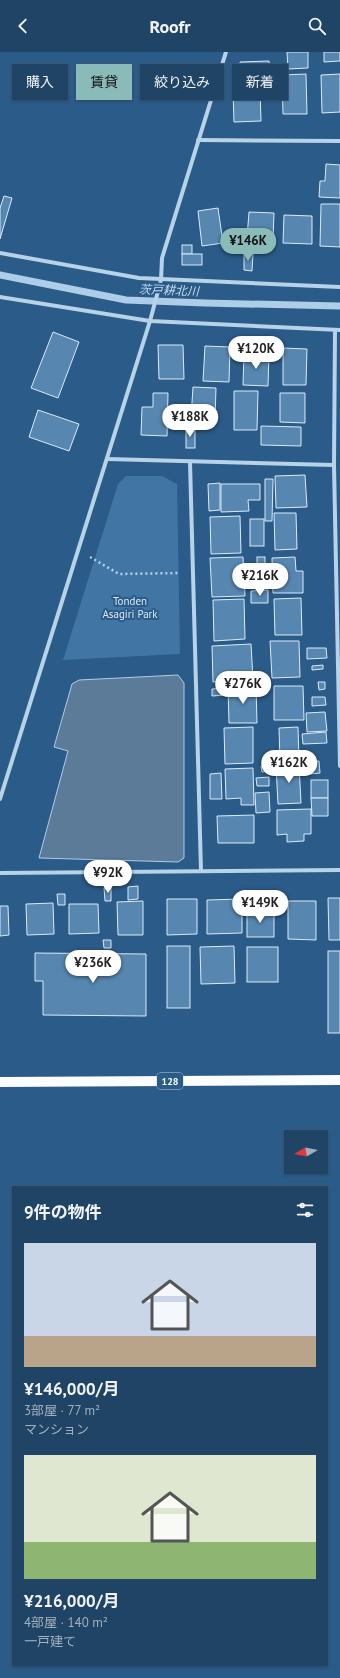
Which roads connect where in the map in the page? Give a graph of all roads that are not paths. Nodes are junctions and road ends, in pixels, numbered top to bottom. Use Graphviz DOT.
graph roads {
  1 [pos="226,52"];
  2 [pos="198,140"];
  3 [pos="340,141"];
  4 [pos="0,253"];
  5 [pos="161,280"];
  6 [pos="340,286"];
  7 [pos="0,297"];
  8 [pos="150,321"];
  9 [pos="335,330"];
  10 [pos="340,330"];
  11 [pos="107,459"];
  12 [pos="190,462"];
  13 [pos="334,464"];
  14 [pos="340,766"];
  15 [pos="0,799"];
  16 [pos="340,870"];
  17 [pos="201,871"];
  18 [pos="0,873"];
  19 [pos="340,1080"];
  20 [pos="0,1082"];
  1 -- 2 [label="street"];
  2 -- 3 [label="street"];
  2 -- 5 [label="street"];
  4 -- 5 [label="street"];
  5 -- 6 [label="street"];
  5 -- 8 [label="street"];
  7 -- 8 [label="street"];
  8 -- 9 [label="street"];
  8 -- 11 [label="street"];
  9 -- 10 [label="street"];
  9 -- 13 [label="street"];
  11 -- 12 [label="street"];
  11 -- 15 [label="street"];
  12 -- 13 [label="street"];
  12 -- 17 [label="street"];
  13 -- 14 [label="street"];
  16 -- 17 [label="street"];
  17 -- 18 [label="street"];
  19 -- 20 [label="main road, 128"];
}
